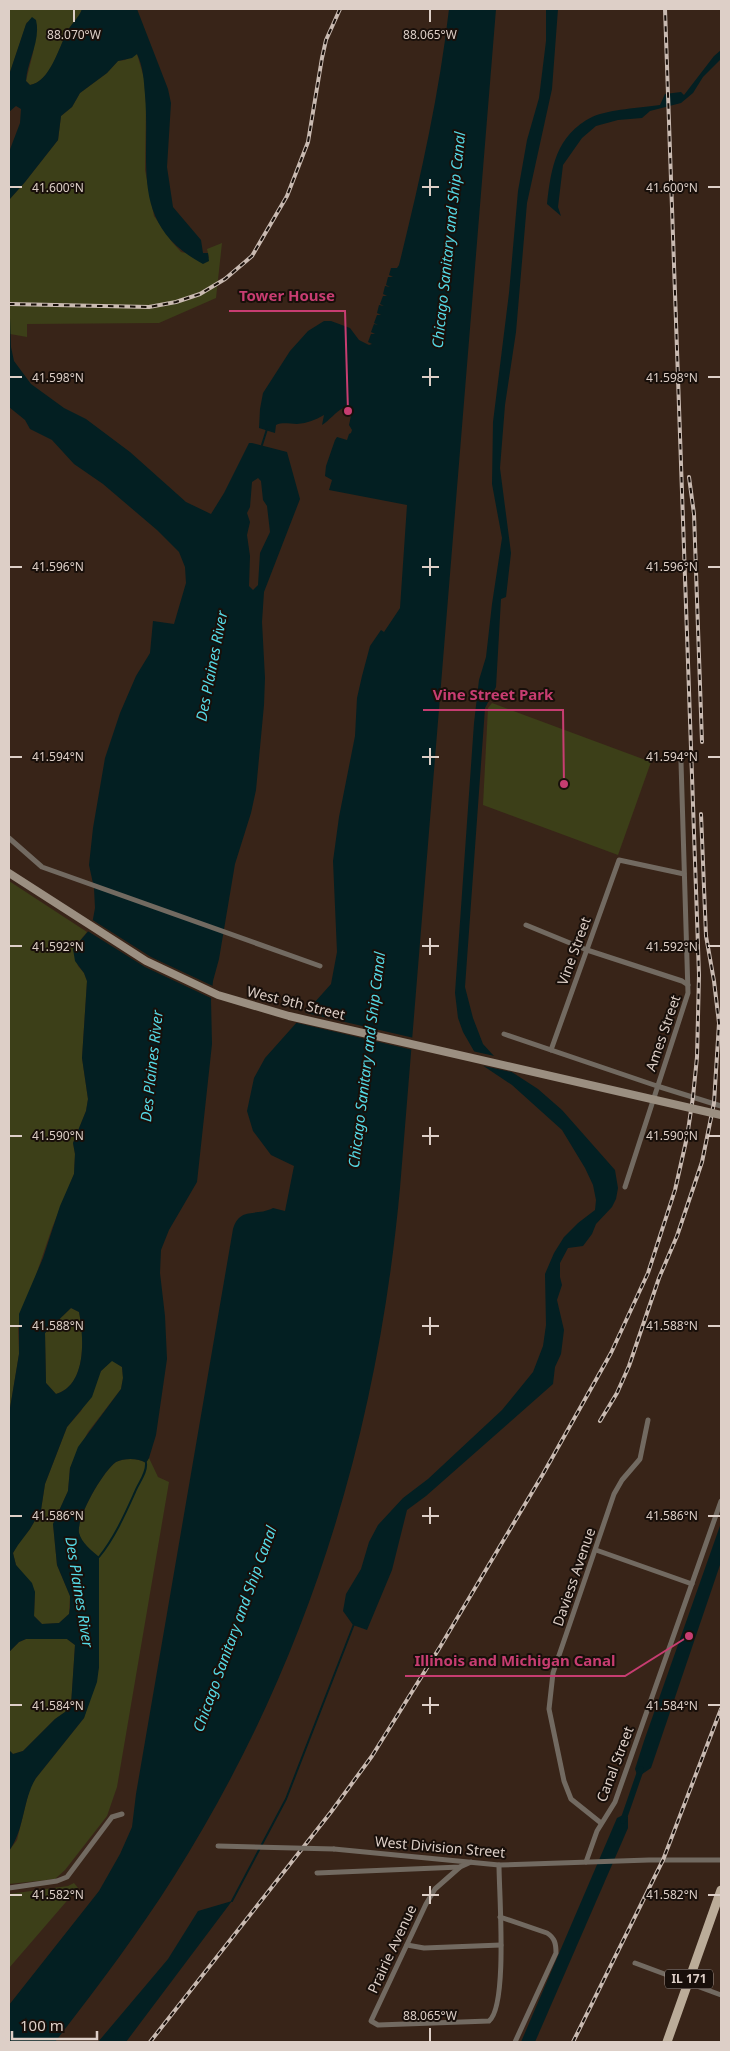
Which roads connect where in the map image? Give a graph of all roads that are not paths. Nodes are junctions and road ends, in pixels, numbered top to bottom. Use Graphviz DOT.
graph roads {
  1 [pos="681,762"];
  2 [pos="9,838"];
  3 [pos="9,873"];
  4 [pos="684,874"];
  5 [pos="526,924"];
  6 [pos="586,950"];
  7 [pos="320,966"];
  8 [pos="688,985"];
  9 [pos="504,1034"];
  10 [pos="551,1050"];
  11 [pos="657,1086"];
  12 [pos="721,1106"];
  13 [pos="721,1115"];
  14 [pos="624,1187"];
  15 [pos="648,1420"];
  16 [pos="721,1501"];
  17 [pos="596,1550"];
  18 [pos="692,1584"];
  19 [pos="122,1814"];
  20 [pos="601,1823"];
  21 [pos="218,1846"];
  22 [pos="721,1860"];
  23 [pos="471,1862"];
  24 [pos="589,1862"];
  25 [pos="498,1865"];
  26 [pos="460,1867"];
  27 [pos="317,1873"];
  28 [pos="9,1888"];
  29 [pos="721,1890"];
  30 [pos="500,1917"];
  31 [pos="406,1945"];
  32 [pos="501,1945"];
  33 [pos="634,1963"];
  34 [pos="688,1983"];
  35 [pos="721,1995"];
  36 [pos="515,2042"];
  37 [pos="666,2042"];
  1 -- 4 [label="street, Ames Street"];
  2 -- 7 [label="street"];
  3 -- 13 [label="main road, West 9th Street, bridge"];
  4 -- 6 [label="street, Vine Street"];
  4 -- 8 [label="street, Ames Street"];
  5 -- 6 [label="street"];
  6 -- 8 [label="street"];
  6 -- 10 [label="street, Vine Street"];
  8 -- 11 [label="street, Ames Street"];
  9 -- 10 [label="street"];
  10 -- 11 [label="street"];
  11 -- 12 [label="street"];
  11 -- 14 [label="street, Ames Street"];
  15 -- 17 [label="street, Daviess Avenue"];
  16 -- 18 [label="street, Canal Street"];
  17 -- 18 [label="street"];
  17 -- 20 [label="street, Daviess Avenue"];
  18 -- 20 [label="street, Canal Street"];
  19 -- 28 [label="street"];
  20 -- 24 [label="street, Canal Street"];
  21 -- 23 [label="street, West Division Street, bridge"];
  22 -- 24 [label="street, West Division Street"];
  23 -- 25 [label="street, West Division Street"];
  23 -- 26 [label="street"];
  24 -- 25 [label="street, West Division Street"];
  25 -- 30 [label="street"];
  26 -- 27 [label="street"];
  26 -- 31 [label="street, Prairie Avenue"];
  29 -- 34 [label="main road, IL 171"];
  30 -- 32 [label="street"];
  30 -- 36 [label="street"];
  31 -- 32 [label="street"];
  31 -- 32 [label="street, Prairie Avenue"];
  33 -- 34 [label="street"];
  34 -- 35 [label="street"];
  34 -- 37 [label="main road, IL 171"];
}
